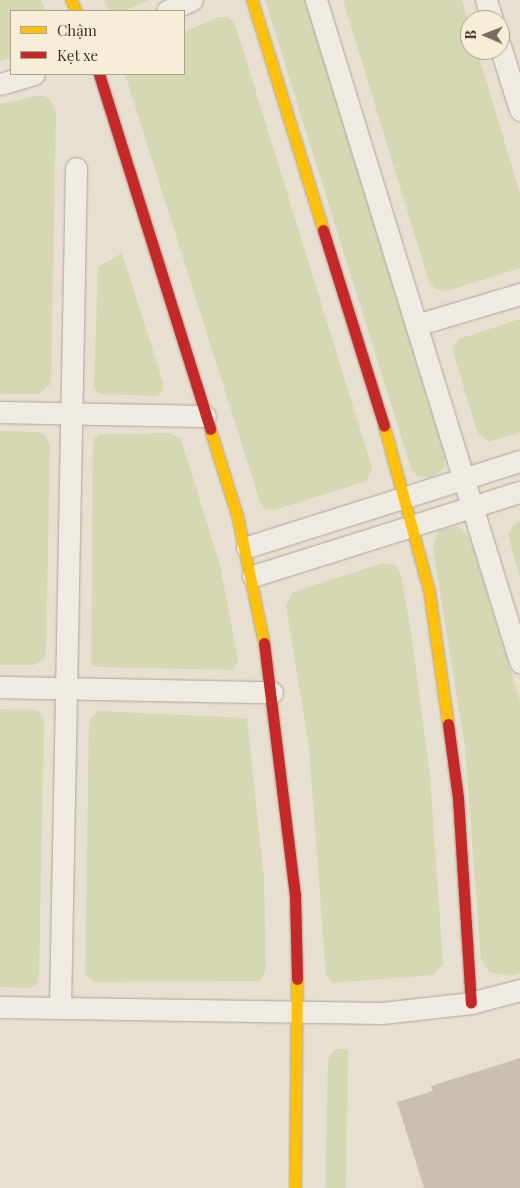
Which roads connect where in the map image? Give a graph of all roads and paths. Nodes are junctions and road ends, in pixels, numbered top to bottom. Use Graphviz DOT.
graph roads {
  1 [pos="192,0"];
  2 [pos="252,0"];
  3 [pos="316,0"];
  4 [pos="169,10"];
  5 [pos="504,60"];
  6 [pos="31,75"];
  7 [pos="99,75"];
  8 [pos="0,84"];
  9 [pos="520,110"];
  10 [pos="76,168"];
  11 [pos="520,294"];
  12 [pos="416,325"];
  13 [pos="0,412"];
  14 [pos="72,413"];
  15 [pos="205,416"];
  16 [pos="520,461"];
  17 [pos="464,479"];
  18 [pos="520,492"];
  19 [pos="406,497"];
  20 [pos="472,507"];
  21 [pos="414,526"];
  22 [pos="247,547"];
  23 [pos="253,576"];
  24 [pos="520,662"];
  25 [pos="0,687"];
  26 [pos="66,689"];
  27 [pos="272,692"];
  28 [pos="520,990"];
  29 [pos="470,1003"];
  30 [pos="0,1007"];
  31 [pos="60,1008"];
  32 [pos="298,1013"];
  33 [pos="295,1188"];
  1 -- 4 [label="street"];
  2 -- 19 [label="street"];
  3 -- 12 [label="street"];
  5 -- 9 [label="street"];
  6 -- 8 [label="street"];
  7 -- 15 [label="street"];
  10 -- 14 [label="street"];
  11 -- 12 [label="street"];
  12 -- 17 [label="street"];
  13 -- 14 [label="street"];
  14 -- 15 [label="street"];
  14 -- 26 [label="street"];
  15 -- 22 [label="street"];
  16 -- 17 [label="street"];
  17 -- 19 [label="street"];
  17 -- 20 [label="street"];
  18 -- 20 [label="street"];
  19 -- 21 [label="street"];
  19 -- 22 [label="street"];
  20 -- 21 [label="street"];
  20 -- 24 [label="street"];
  21 -- 23 [label="street"];
  21 -- 29 [label="street"];
  22 -- 23 [label="street"];
  23 -- 27 [label="street"];
  25 -- 26 [label="street"];
  26 -- 27 [label="street"];
  26 -- 31 [label="street"];
  27 -- 32 [label="street"];
  28 -- 29 [label="street"];
  29 -- 32 [label="street"];
  30 -- 31 [label="street"];
  31 -- 32 [label="street"];
  32 -- 33 [label="street"];
}
